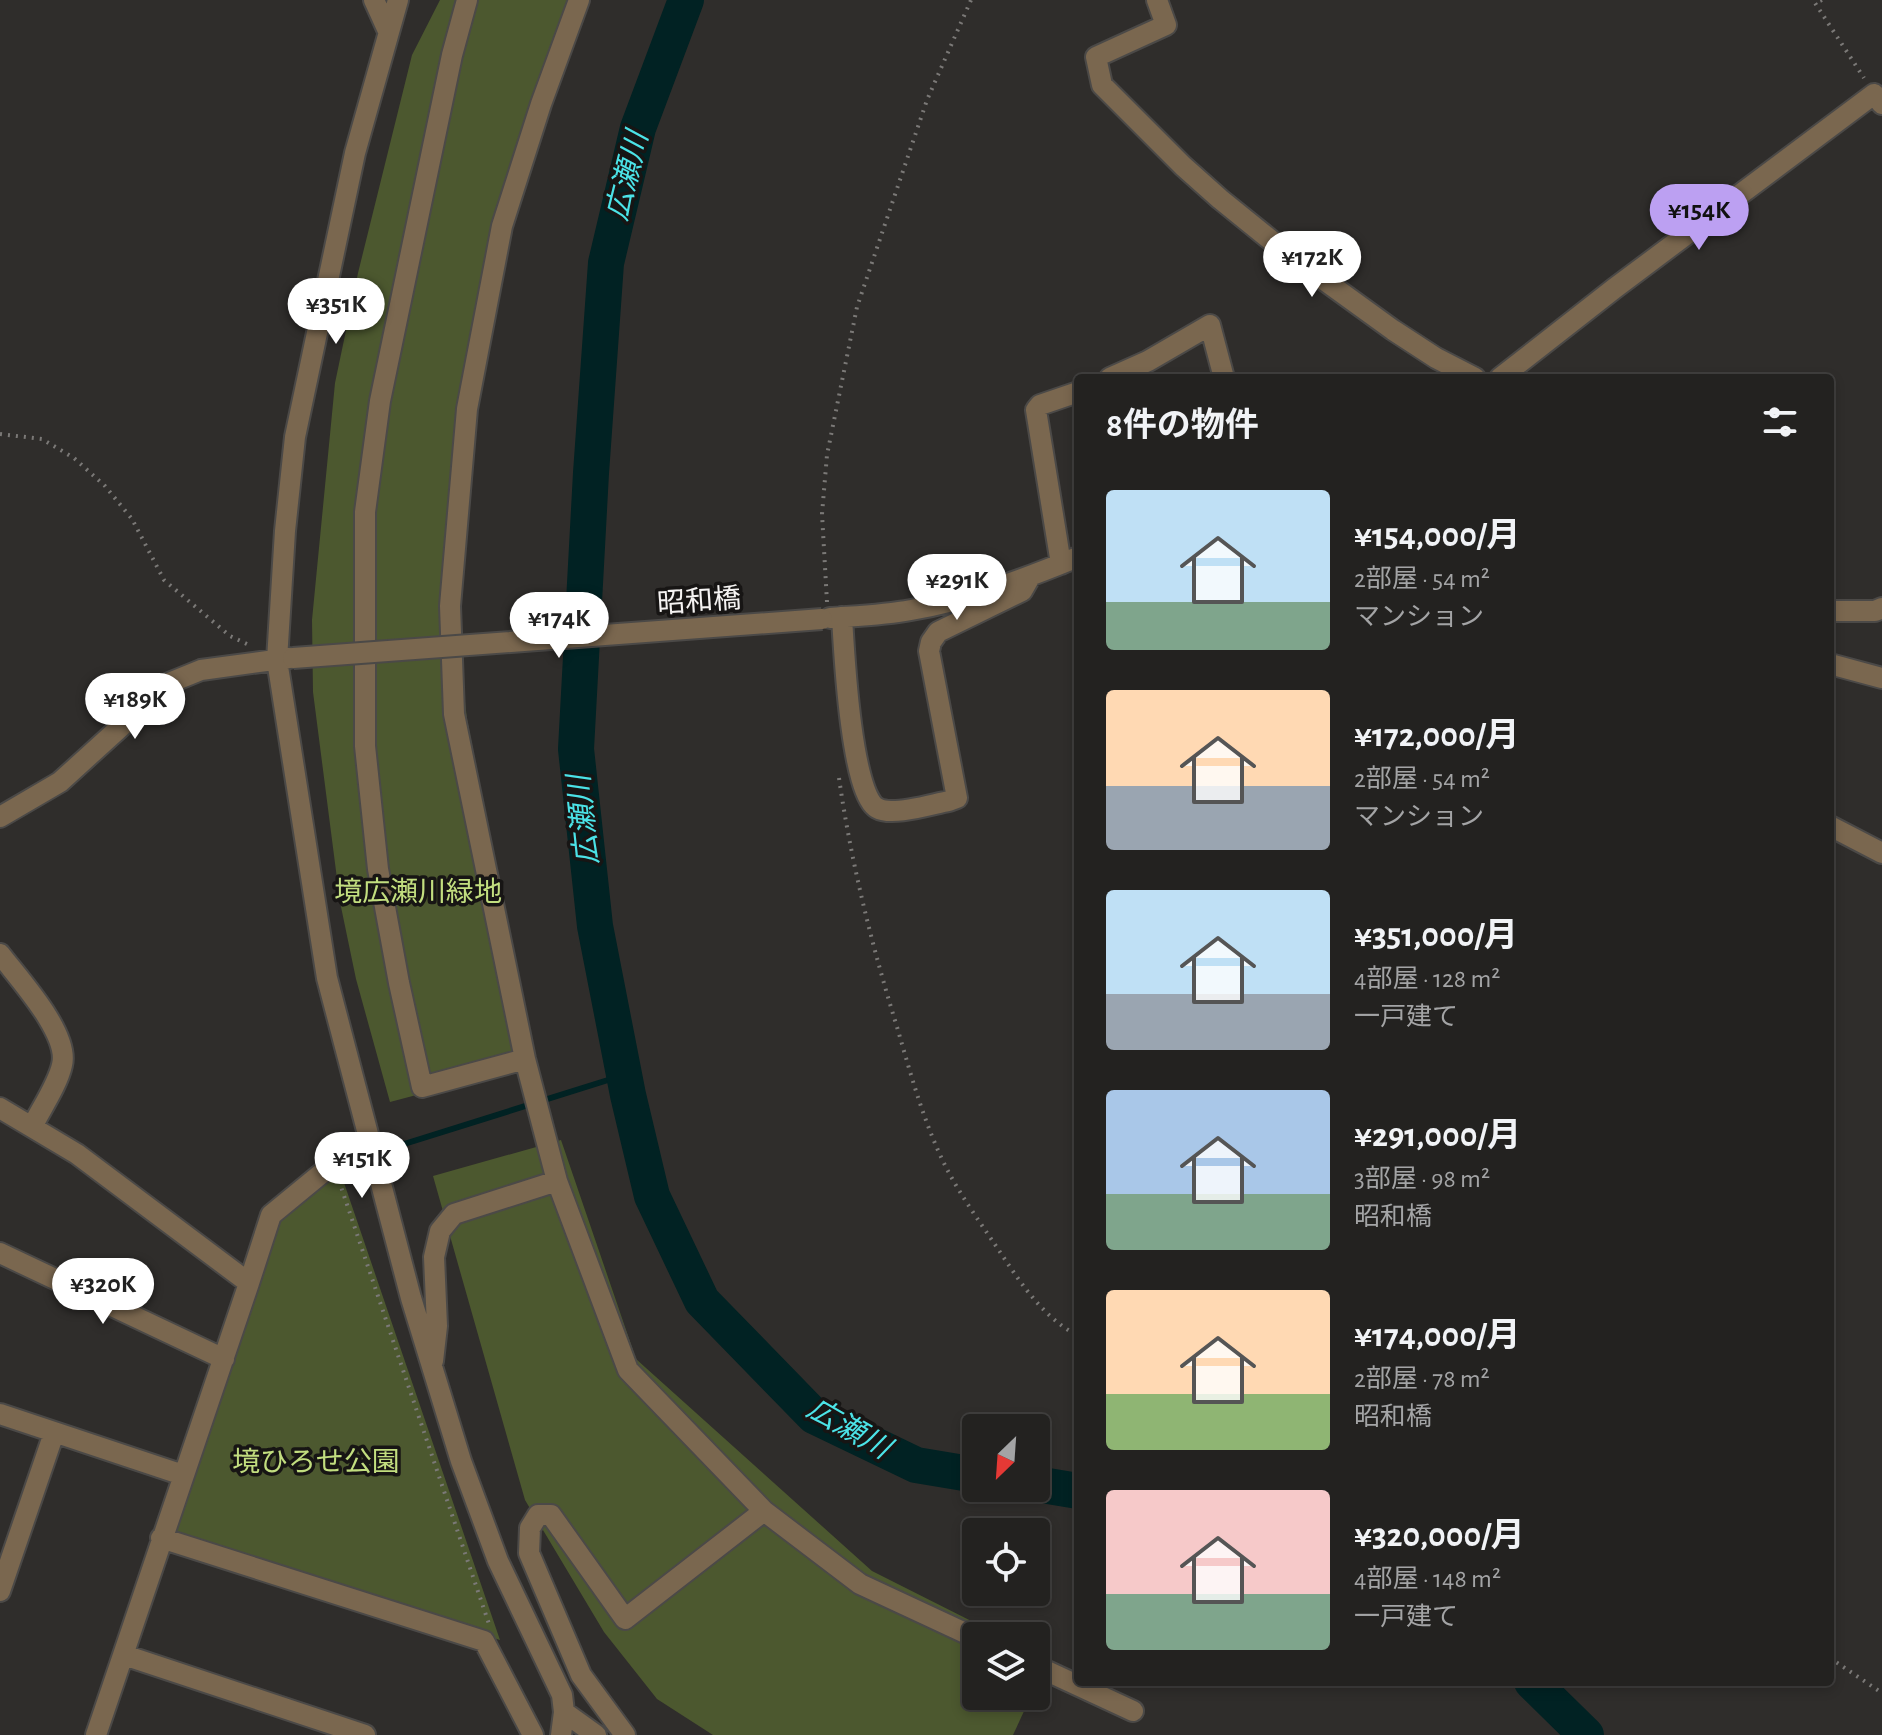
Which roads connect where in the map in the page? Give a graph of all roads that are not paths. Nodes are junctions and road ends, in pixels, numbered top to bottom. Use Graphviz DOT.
graph roads {
  1 [pos="374,0"];
  2 [pos="398,0"];
  3 [pos="467,0"];
  4 [pos="579,0"];
  5 [pos="1157,0"];
  6 [pos="388,31"];
  7 [pos="1878,99"];
  8 [pos="1119,374"];
  9 [pos="1223,374"];
  10 [pos="1467,374"];
  11 [pos="1505,374"];
  12 [pos="1074,393"];
  13 [pos="1070,560"];
  14 [pos="1030,577"];
  15 [pos="1882,608"];
  16 [pos="1834,611"];
  17 [pos="831,614"];
  18 [pos="285,659"];
  19 [pos="1834,665"];
  20 [pos="1882,678"];
  21 [pos="0,817"];
  22 [pos="1834,828"];
  23 [pos="1882,853"];
  24 [pos="0,954"];
  25 [pos="525,1059"];
  26 [pos="0,1108"];
  27 [pos="32,1127"];
  28 [pos="333,1164"];
  29 [pos="557,1181"];
  30 [pos="0,1253"];
  31 [pos="249,1283"];
  32 [pos="224,1359"];
  33 [pos="433,1369"];
  34 [pos="0,1414"];
  35 [pos="54,1433"];
  36 [pos="183,1475"];
  37 [pos="764,1511"];
  38 [pos="161,1538"];
  39 [pos="0,1590"];
  40 [pos="962,1631"];
  41 [pos="124,1655"];
  42 [pos="1050,1672"];
  43 [pos="1074,1684"];
  44 [pos="1079,1686"];
  45 [pos="1133,1711"];
  46 [pos="564,1712"];
  47 [pos="354,1733"];
  48 [pos="96,1735"];
  49 [pos="533,1735"];
  50 [pos="561,1735"];
  51 [pos="596,1735"];
  52 [pos="625,1735"];
  1 -- 6 [label="street"];
  2 -- 6 [label="street"];
  3 -- 25 [label="street"];
  4 -- 25 [label="street"];
  5 -- 10 [label="street"];
  6 -- 18 [label="street"];
  7 -- 11 [label="street"];
  8 -- 9 [label="street"];
  12 -- 13 [label="street"];
  13 -- 14 [label="street"];
  14 -- 17 [label="street, 昭和橋"];
  14 -- 17 [label="street"];
  15 -- 16 [label="street"];
  17 -- 18 [label="street, 昭和橋, bridge"];
  18 -- 21 [label="street, 昭和橋"];
  18 -- 33 [label="street"];
  19 -- 20 [label="street"];
  22 -- 23 [label="street"];
  24 -- 27 [label="street"];
  25 -- 29 [label="street"];
  26 -- 27 [label="street"];
  27 -- 31 [label="street"];
  28 -- 31 [label="street"];
  29 -- 33 [label="street"];
  29 -- 37 [label="street"];
  30 -- 32 [label="street"];
  31 -- 32 [label="street"];
  32 -- 36 [label="street"];
  33 -- 46 [label="street"];
  34 -- 35 [label="street"];
  35 -- 36 [label="street"];
  35 -- 39 [label="street"];
  36 -- 38 [label="street"];
  37 -- 40 [label="street"];
  37 -- 52 [label="street"];
  38 -- 41 [label="street"];
  38 -- 49 [label="street"];
  41 -- 47 [label="street"];
  41 -- 48 [label="street"];
  42 -- 43 [label="street"];
  44 -- 45 [label="street"];
  46 -- 50 [label="street"];
  46 -- 51 [label="street"];
}
